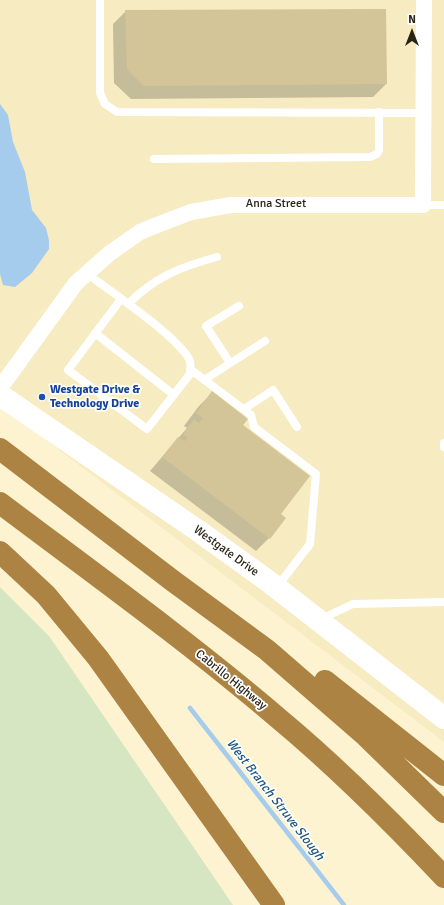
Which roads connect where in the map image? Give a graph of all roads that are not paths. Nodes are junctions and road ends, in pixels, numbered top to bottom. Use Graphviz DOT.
graph roads {
  1 [pos="100,0"];
  2 [pos="424,0"];
  3 [pos="379,112"];
  4 [pos="423,112"];
  5 [pos="154,159"];
  6 [pos="422,205"];
  7 [pos="444,205"];
  8 [pos="217,257"];
  9 [pos="86,273"];
  10 [pos="121,299"];
  11 [pos="128,304"];
  12 [pos="240,306"];
  13 [pos="95,333"];
  14 [pos="265,341"];
  15 [pos="230,364"];
  16 [pos="190,369"];
  17 [pos="204,380"];
  18 [pos="0,388"];
  19 [pos="174,394"];
  20 [pos="0,395"];
  21 [pos="244,409"];
  22 [pos="297,427"];
  23 [pos="444,443"];
  24 [pos="444,447"];
  25 [pos="0,449"];
  26 [pos="0,503"];
  27 [pos="0,552"];
  28 [pos="173,581"];
  29 [pos="277,588"];
  30 [pos="444,602"];
  31 [pos="318,620"];
  32 [pos="444,718"];
  33 [pos="444,775"];
  34 [pos="444,812"];
  35 [pos="444,877"];
  36 [pos="274,905"];
  1 -- 3 [label="lane"];
  2 -- 4 [label="street"];
  3 -- 4 [label="lane"];
  3 -- 5 [label="lane"];
  4 -- 6 [label="street"];
  6 -- 7 [label="lane"];
  6 -- 9 [label="street, Anna Street"];
  8 -- 11 [label="lane"];
  9 -- 10 [label="lane"];
  9 -- 18 [label="street, Anna Street"];
  10 -- 11 [label="lane"];
  10 -- 13 [label="lane"];
  11 -- 16 [label="lane"];
  12 -- 15 [label="lane"];
  13 -- 19 [label="lane"];
  13 -- 19 [label="lane"];
  14 -- 15 [label="lane"];
  15 -- 17 [label="lane"];
  16 -- 17 [label="lane"];
  16 -- 19 [label="lane"];
  17 -- 21 [label="lane"];
  20 -- 29 [label="street, Westgate Drive"];
  21 -- 22 [label="lane"];
  21 -- 29 [label="lane"];
  23 -- 24 [label="lane"];
  25 -- 28 [label="highway"];
  26 -- 35 [label="highway, Cabrillo Highway"];
  27 -- 36 [label="highway"];
  28 -- 33 [label="highway"];
  28 -- 34 [label="highway"];
  29 -- 31 [label="street, Westgate Drive"];
  30 -- 31 [label="lane"];
  31 -- 32 [label="street, Westgate Drive"];
}
